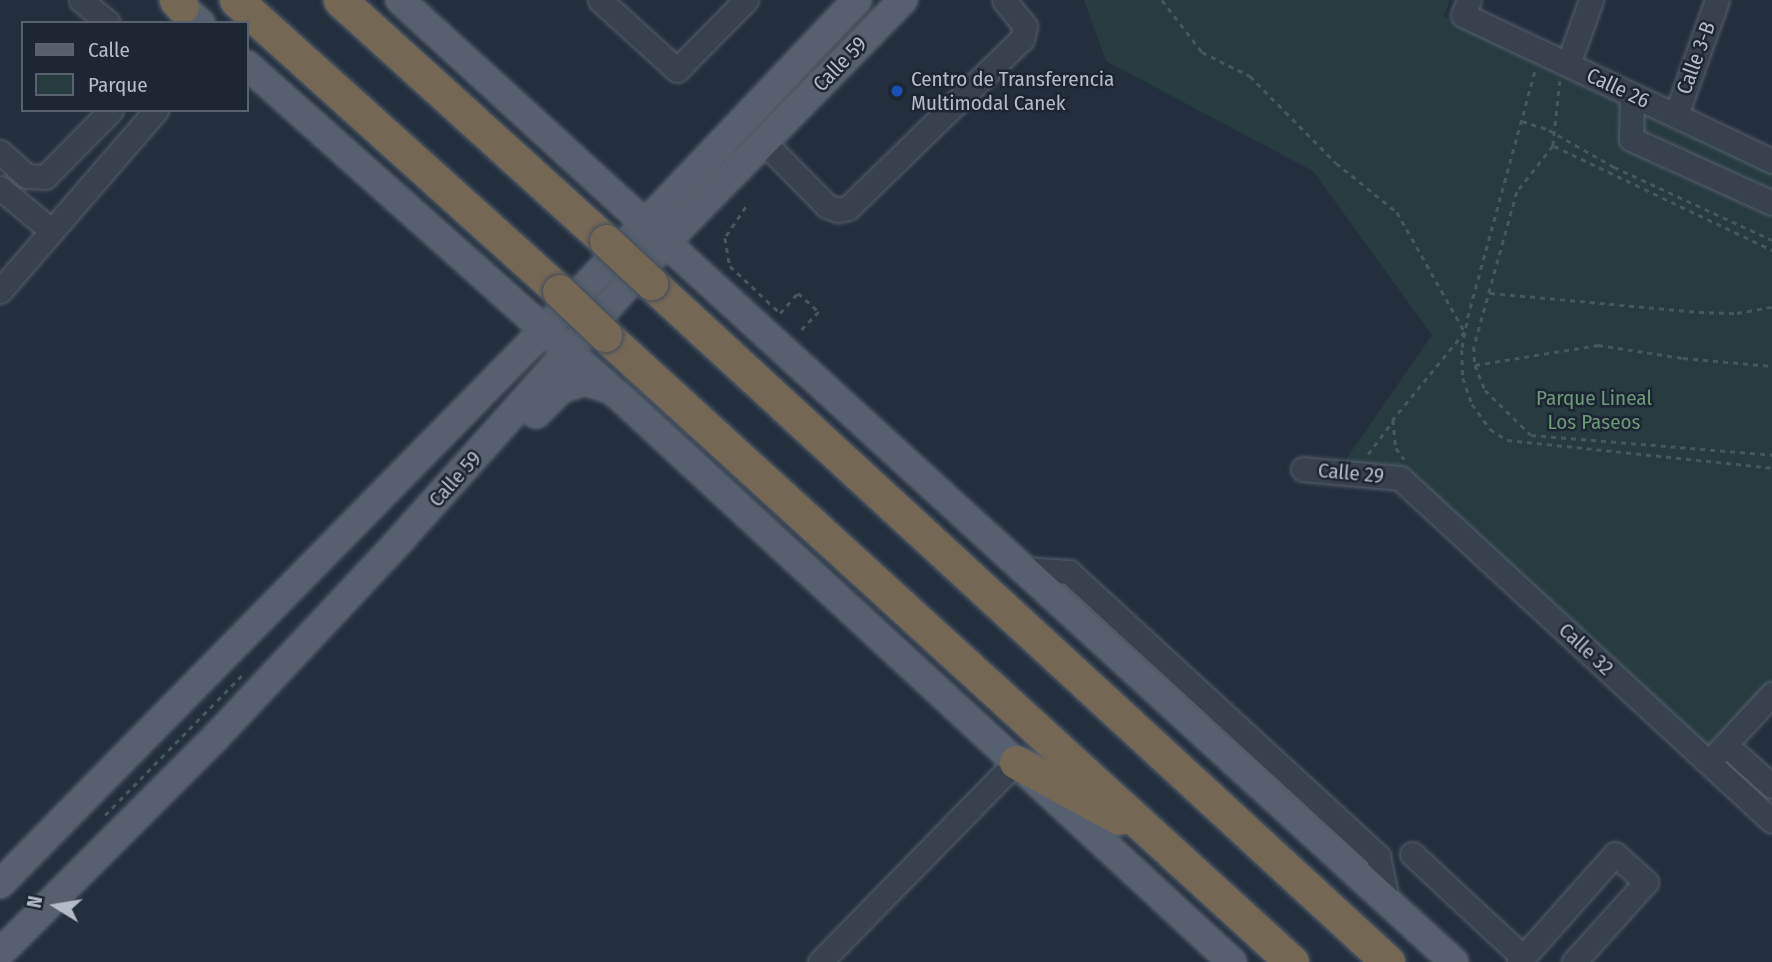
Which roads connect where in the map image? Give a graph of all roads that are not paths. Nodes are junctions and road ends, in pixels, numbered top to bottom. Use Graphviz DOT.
graph roads {
  1 [pos="82,0"];
  2 [pos="236,0"];
  3 [pos="340,0"];
  4 [pos="400,0"];
  5 [pos="600,0"];
  6 [pos="746,0"];
  7 [pos="857,0"];
  8 [pos="903,0"];
  9 [pos="1004,0"];
  10 [pos="1591,0"];
  11 [pos="1717,0"];
  12 [pos="1466,8"];
  13 [pos="106,21"];
  14 [pos="1566,64"];
  15 [pos="248,66"];
  16 [pos="1632,95"];
  17 [pos="109,112"];
  18 [pos="154,112"];
  19 [pos="1675,115"];
  20 [pos="764,142"];
  21 [pos="0,152"];
  22 [pos="1772,161"];
  23 [pos="0,188"];
  24 [pos="1772,203"];
  25 [pos="700,208"];
  26 [pos="645,223"];
  27 [pos="52,231"];
  28 [pos="666,242"];
  29 [pos="712,285"];
  30 [pos="0,291"];
  31 [pos="544,330"];
  32 [pos="569,352"];
  33 [pos="618,395"];
  34 [pos="1303,469"];
  35 [pos="1402,480"];
  36 [pos="401,539"];
  37 [pos="1772,694"];
  38 [pos="1726,745"];
  39 [pos="1016,762"];
  40 [pos="1709,762"];
  41 [pos="1772,786"];
  42 [pos="1772,821"];
  43 [pos="1162,841"];
  44 [pos="1412,854"];
  45 [pos="0,884"];
  46 [pos="0,953"];
  47 [pos="1521,959"];
  48 [pos="820,962"];
  49 [pos="1232,962"];
  50 [pos="1292,962"];
  51 [pos="1388,962"];
  52 [pos="1454,962"];
  53 [pos="1574,962"];
  1 -- 13 [label="street"];
  2 -- 43 [label="highway, bridge"];
  3 -- 51 [label="highway, bridge"];
  4 -- 26 [label="main road"];
  5 -- 6 [label="street"];
  7 -- 26 [label="main road, Calle 59"];
  8 -- 20 [label="main road, Calle 59"];
  9 -- 20 [label="street"];
  10 -- 14 [label="street"];
  11 -- 19 [label="street, Calle 3-B"];
  12 -- 14 [label="street, Calle 26"];
  14 -- 16 [label="street, Calle 26"];
  15 -- 31 [label="main road"];
  16 -- 19 [label="street, Calle 26"];
  16 -- 24 [label="street"];
  17 -- 21 [label="street"];
  18 -- 27 [label="street"];
  19 -- 22 [label="street, Calle 26"];
  20 -- 25 [label="main road, Calle 59"];
  23 -- 27 [label="street"];
  25 -- 28 [label="main road, Calle 59"];
  25 -- 29 [label="main road"];
  26 -- 28 [label="main road"];
  26 -- 31 [label="main road, Calle 59"];
  27 -- 30 [label="street"];
  28 -- 29 [label="main road"];
  28 -- 32 [label="main road, Calle 59"];
  29 -- 52 [label="main road"];
  31 -- 32 [label="main road"];
  31 -- 45 [label="main road, Calle 59"];
  32 -- 33 [label="main road"];
  32 -- 36 [label="main road, Calle 59"];
  33 -- 36 [label="main road"];
  33 -- 39 [label="main road"];
  34 -- 35 [label="street, Calle 29"];
  35 -- 40 [label="street, Calle 32"];
  36 -- 46 [label="main road, Calle 59"];
  37 -- 38 [label="street"];
  38 -- 40 [label="street"];
  38 -- 41 [label="street"];
  39 -- 43 [label="highway"];
  39 -- 48 [label="street"];
  39 -- 49 [label="main road"];
  40 -- 42 [label="street, Calle 32"];
  43 -- 50 [label="highway"];
  44 -- 47 [label="street"];
  47 -- 53 [label="street"];
}
